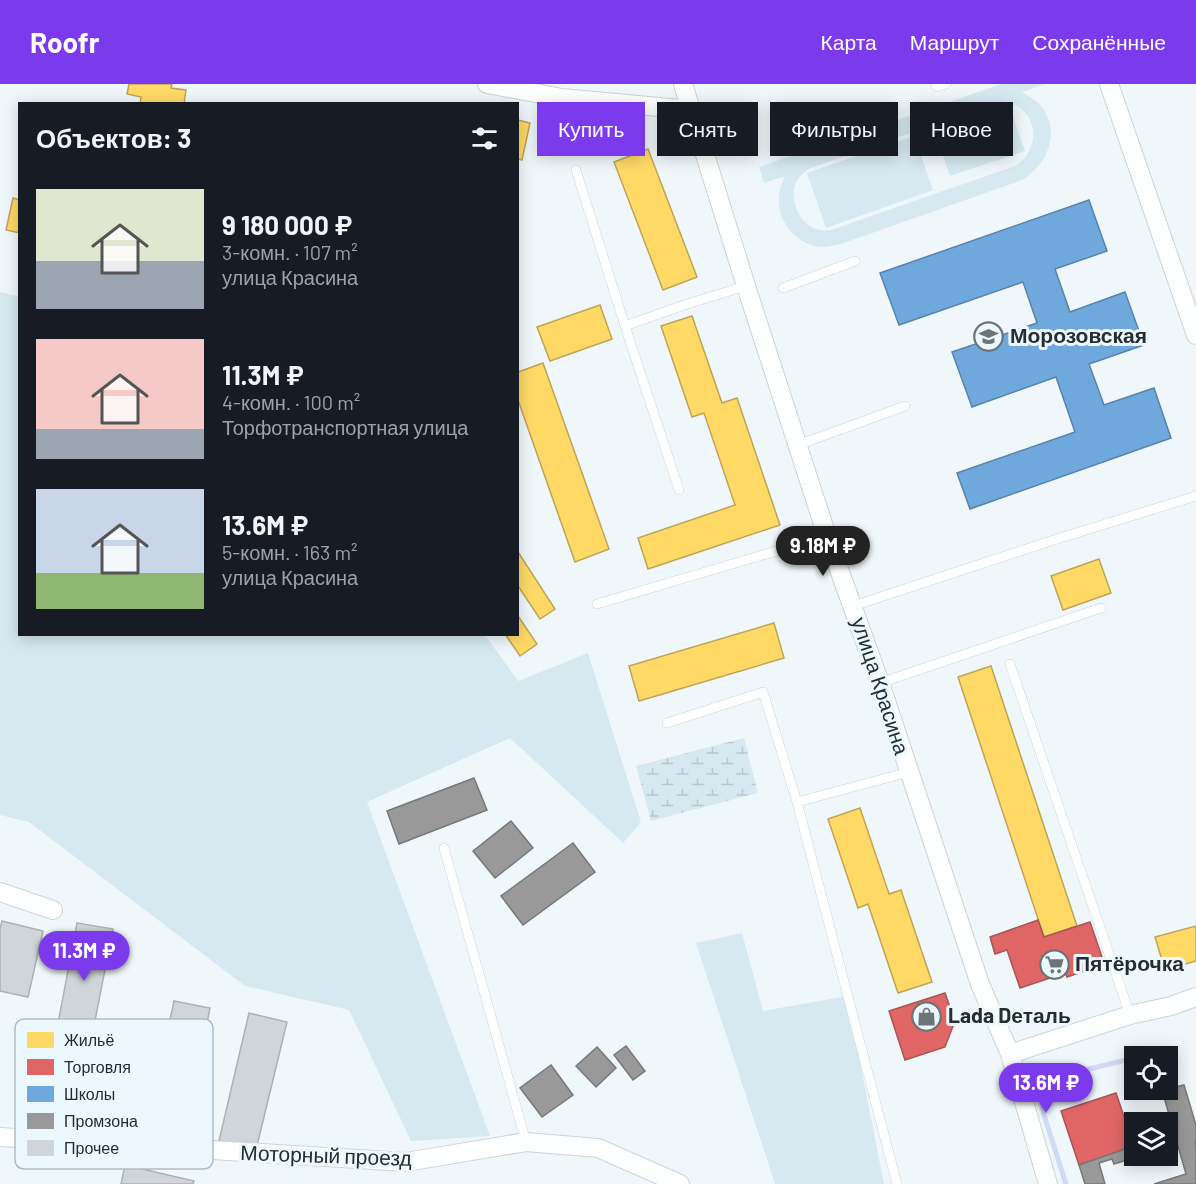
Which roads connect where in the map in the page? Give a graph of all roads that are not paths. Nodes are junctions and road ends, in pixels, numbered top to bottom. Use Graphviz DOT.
graph roads {
  1 [pos="487,84"];
  2 [pos="683,84"];
  3 [pos="1109,84"];
  4 [pos="689,102"];
  5 [pos="657,107"];
  6 [pos="705,156"];
  7 [pos="576,170"];
  8 [pos="855,261"];
  9 [pos="746,286"];
  10 [pos="783,288"];
  11 [pos="625,326"];
  12 [pos="1196,335"];
  13 [pos="905,406"];
  14 [pos="798,445"];
  15 [pos="679,490"];
  16 [pos="1196,496"];
  17 [pos="827,536"];
  18 [pos="597,604"];
  19 [pos="853,606"];
  20 [pos="1101,608"];
  21 [pos="1010,664"];
  22 [pos="880,683"];
  23 [pos="667,723"];
  24 [pos="909,772"];
  25 [pos="797,802"];
  26 [pos="444,848"];
  27 [pos="0,892"];
  28 [pos="53,909"];
  29 [pos="1196,997"];
  30 [pos="1196,1004"];
  31 [pos="1171,1006"];
  32 [pos="1130,1015"];
  33 [pos="1010,1054"];
  34 [pos="0,1137"];
  35 [pos="15,1138"];
  36 [pos="526,1143"];
  37 [pos="213,1150"];
  38 [pos="680,1184"];
  39 [pos="897,1184"];
  40 [pos="1048,1184"];
  1 -- 5 [label="street"];
  2 -- 4 [label="street, улица Красина"];
  3 -- 12 [label="street"];
  6 -- 9 [label="street, улица Красина"];
  7 -- 11 [label="lane"];
  8 -- 10 [label="lane"];
  9 -- 11 [label="lane"];
  9 -- 14 [label="street, улица Красина"];
  11 -- 15 [label="lane"];
  13 -- 14 [label="lane"];
  14 -- 17 [label="street, улица Красина"];
  16 -- 19 [label="lane"];
  17 -- 18 [label="lane"];
  17 -- 19 [label="street, улица Красина"];
  19 -- 22 [label="street, улица Красина"];
  20 -- 22 [label="lane"];
  21 -- 32 [label="lane"];
  22 -- 24 [label="street, улица Красина"];
  23 -- 25 [label="lane"];
  24 -- 25 [label="lane"];
  24 -- 33 [label="street, улица Красина"];
  25 -- 39 [label="lane"];
  26 -- 36 [label="lane"];
  27 -- 28 [label="street"];
  29 -- 31 [label="street"];
  30 -- 31 [label="street"];
  31 -- 32 [label="street"];
  32 -- 33 [label="street"];
  33 -- 40 [label="street, улица Красина"];
  34 -- 35 [label="street, Моторный проезд"];
  36 -- 37 [label="street, Моторный проезд"];
  36 -- 38 [label="street, Моторный проезд"];
}
